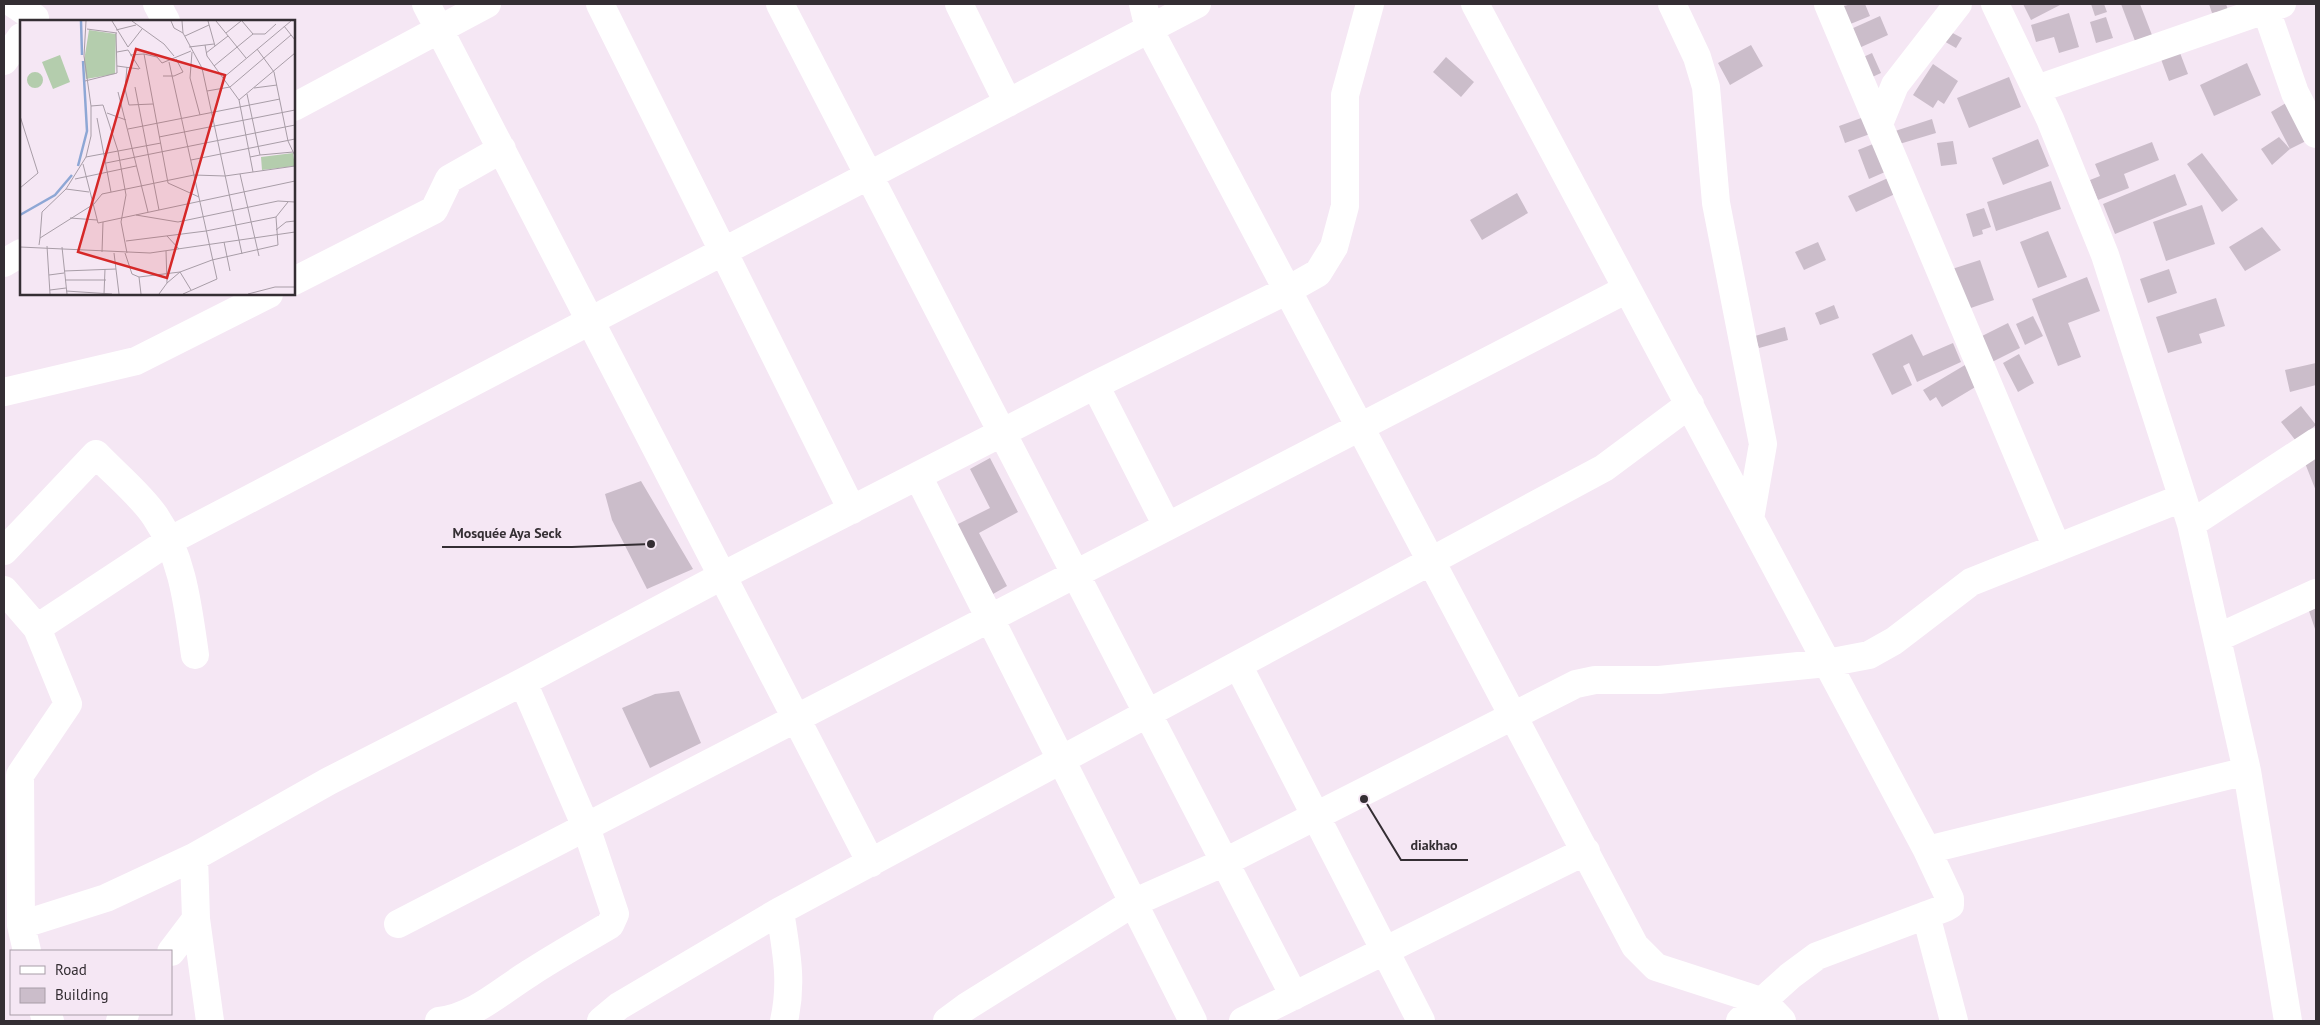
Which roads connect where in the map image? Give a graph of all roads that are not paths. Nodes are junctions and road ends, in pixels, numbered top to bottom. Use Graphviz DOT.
graph roads {
  1 [pos="157,4"];
  2 [pos="426,4"];
  3 [pos="487,4"];
  4 [pos="600,4"];
  5 [pos="780,4"];
  6 [pos="959,4"];
  7 [pos="1197,4"];
  8 [pos="1370,4"];
  9 [pos="1475,4"];
  10 [pos="1672,4"];
  11 [pos="1828,4"];
  12 [pos="1958,4"];
  13 [pos="1995,4"];
  14 [pos="2270,5"];
  15 [pos="1146,16"];
  16 [pos="165,20"];
  17 [pos="439,29"];
  18 [pos="20,34"];
  19 [pos="4,60"];
  20 [pos="2037,89"];
  21 [pos="1008,103"];
  22 [pos="295,106"];
  23 [pos="1880,124"];
  24 [pos="2316,134"];
  25 [pos="502,149"];
  26 [pos="869,175"];
  27 [pos="724,251"];
  28 [pos="20,254"];
  29 [pos="4,263"];
  30 [pos="295,280"];
  31 [pos="1627,289"];
  32 [pos="1288,290"];
  33 [pos="266,295"];
  34 [pos="590,321"];
  35 [pos="1095,385"];
  36 [pos="4,392"];
  37 [pos="1690,404"];
  38 [pos="1361,427"];
  39 [pos="1002,433"];
  40 [pos="2316,442"];
  41 [pos="918,476"];
  42 [pos="2182,498"];
  43 [pos="852,510"];
  44 [pos="1750,519"];
  45 [pos="2191,524"];
  46 [pos="1167,526"];
  47 [pos="169,541"];
  48 [pos="2057,548"];
  49 [pos="4,551"];
  50 [pos="1432,561"];
  51 [pos="1076,574"];
  52 [pos="722,576"];
  53 [pos="4,590"];
  54 [pos="2316,593"];
  55 [pos="990,618"];
  56 [pos="37,628"];
  57 [pos="2217,638"];
  58 [pos="195,655"];
  59 [pos="1827,663"];
  60 [pos="1238,665"];
  61 [pos="523,682"];
  62 [pos="1148,714"];
  63 [pos="1514,716"];
  64 [pos="796,719"];
  65 [pos="1061,760"];
  66 [pos="2247,771"];
  67 [pos="1316,816"];
  68 [pos="586,827"];
  69 [pos="1586,850"];
  70 [pos="1927,850"];
  71 [pos="194,857"];
  72 [pos="1224,862"];
  73 [pos="871,863"];
  74 [pos="1133,903"];
  75 [pos="780,912"];
  76 [pos="1926,915"];
  77 [pos="196,919"];
  78 [pos="398,924"];
  79 [pos="21,925"];
  80 [pos="27,950"];
  81 [pos="172,951"];
  82 [pos="1385,951"];
  83 [pos="1294,996"];
  84 [pos="1764,1002"];
  85 [pos="210,1021"];
  86 [pos="439,1021"];
  87 [pos="601,1021"];
  88 [pos="784,1021"];
  89 [pos="947,1021"];
  90 [pos="1193,1021"];
  91 [pos="1243,1021"];
  92 [pos="1421,1021"];
  93 [pos="1740,1021"];
  94 [pos="1782,1021"];
  95 [pos="1954,1021"];
  96 [pos="2288,1021"];
  1 -- 16 [label="street"];
  2 -- 17 [label="street"];
  3 -- 17 [label="street"];
  4 -- 27 [label="street"];
  5 -- 26 [label="street"];
  6 -- 21 [label="street"];
  7 -- 15 [label="street"];
  8 -- 32 [label="street"];
  9 -- 31 [label="street"];
  10 -- 44 [label="street"];
  11 -- 23 [label="street"];
  12 -- 23 [label="street"];
  13 -- 20 [label="street"];
  14 -- 20 [label="street"];
  14 -- 24 [label="street"];
  15 -- 21 [label="street"];
  15 -- 32 [label="street"];
  17 -- 22 [label="street"];
  17 -- 25 [label="street"];
  18 -- 19 [label="street"];
  20 -- 42 [label="street"];
  21 -- 26 [label="street"];
  23 -- 48 [label="street"];
  25 -- 30 [label="street"];
  25 -- 34 [label="street"];
  26 -- 27 [label="street"];
  26 -- 39 [label="street"];
  27 -- 34 [label="street"];
  27 -- 43 [label="street"];
  28 -- 29 [label="street"];
  31 -- 37 [label="street"];
  31 -- 38 [label="street"];
  32 -- 35 [label="street"];
  32 -- 38 [label="street"];
  33 -- 36 [label="street"];
  34 -- 47 [label="street"];
  34 -- 52 [label="street"];
  35 -- 39 [label="street"];
  35 -- 46 [label="street"];
  37 -- 44 [label="street"];
  37 -- 50 [label="street"];
  38 -- 46 [label="street"];
  38 -- 50 [label="street"];
  39 -- 41 [label="street"];
  39 -- 51 [label="street"];
  40 -- 45 [label="street"];
  41 -- 43 [label="street"];
  41 -- 55 [label="street"];
  42 -- 45 [label="street"];
  42 -- 48 [label="street"];
  43 -- 52 [label="street"];
  44 -- 59 [label="street"];
  45 -- 57 [label="street"];
  46 -- 51 [label="street"];
  47 -- 49 [label="street"];
  47 -- 56 [label="street"];
  47 -- 58 [label="street"];
  48 -- 59 [label="street"];
  50 -- 60 [label="street"];
  50 -- 63 [label="street"];
  51 -- 55 [label="street"];
  51 -- 62 [label="street"];
  52 -- 61 [label="street"];
  52 -- 64 [label="street"];
  53 -- 56 [label="street"];
  54 -- 57 [label="street"];
  55 -- 64 [label="street"];
  55 -- 65 [label="street"];
  56 -- 79 [label="street"];
  57 -- 66 [label="street"];
  59 -- 63 [label="street"];
  59 -- 70 [label="street"];
  60 -- 62 [label="street"];
  60 -- 67 [label="street"];
  61 -- 68 [label="street"];
  61 -- 71 [label="street"];
  62 -- 65 [label="street"];
  62 -- 72 [label="street"];
  63 -- 67 [label="street"];
  63 -- 69 [label="street"];
  64 -- 68 [label="street"];
  64 -- 73 [label="street"];
  65 -- 73 [label="street"];
  65 -- 74 [label="street"];
  66 -- 70 [label="street"];
  66 -- 96 [label="street"];
  67 -- 72 [label="street"];
  67 -- 82 [label="street"];
  68 -- 78 [label="street"];
  68 -- 86 [label="street"];
  69 -- 82 [label="street"];
  69 -- 84 [label="street"];
  70 -- 76 [label="street"];
  71 -- 77 [label="street"];
  71 -- 79 [label="street"];
  72 -- 74 [label="street"];
  72 -- 83 [label="street"];
  73 -- 75 [label="street"];
  74 -- 89 [label="street"];
  74 -- 90 [label="street"];
  75 -- 87 [label="street"];
  75 -- 88 [label="street"];
  76 -- 84 [label="street"];
  76 -- 95 [label="street"];
  77 -- 81 [label="street"];
  77 -- 85 [label="street"];
  79 -- 80 [label="street"];
  82 -- 83 [label="street"];
  82 -- 92 [label="street"];
  83 -- 91 [label="street"];
  84 -- 93 [label="street"];
  84 -- 94 [label="street"];
}
